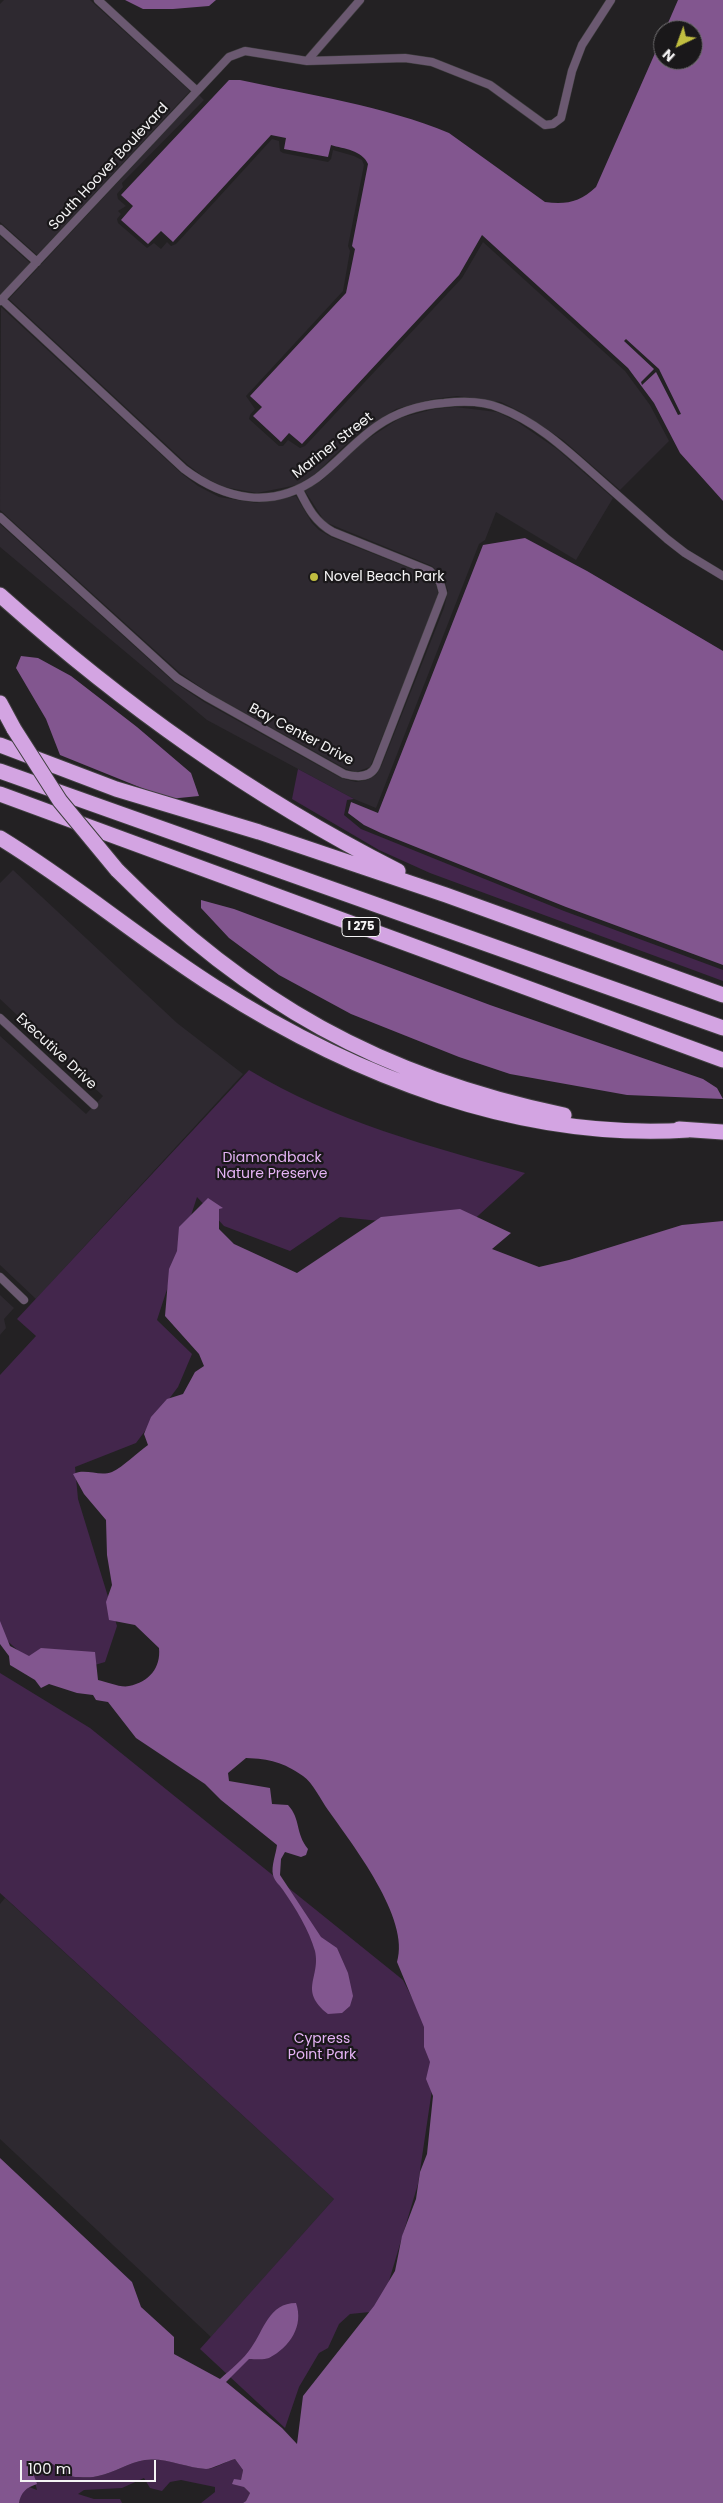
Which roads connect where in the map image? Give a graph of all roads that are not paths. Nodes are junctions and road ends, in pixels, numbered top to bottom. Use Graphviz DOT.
graph roads {
  1 [pos="98,0"];
  2 [pos="360,0"];
  3 [pos="611,0"];
  4 [pos="307,61"];
  5 [pos="197,91"];
  6 [pos="0,229"];
  7 [pos="37,262"];
  8 [pos="1,301"];
  9 [pos="299,490"];
  10 [pos="0,517"];
  11 [pos="723,576"];
  12 [pos="0,595"];
  13 [pos="0,703"];
  14 [pos="0,745"];
  15 [pos="0,771"];
  16 [pos="0,794"];
  17 [pos="0,838"];
  18 [pos="446,895"];
  19 [pos="723,995"];
  20 [pos="0,1018"];
  21 [pos="723,1028"];
  22 [pos="723,1060"];
  23 [pos="94,1105"];
  24 [pos="688,1130"];
  25 [pos="723,1132"];
  26 [pos="0,1277"];
  27 [pos="24,1300"];
  1 -- 5 [label="street"];
  2 -- 4 [label="street"];
  3 -- 4 [label="street"];
  4 -- 5 [label="street, South Hoover Boulevard"];
  5 -- 7 [label="street, South Hoover Boulevard"];
  6 -- 7 [label="street"];
  7 -- 8 [label="street, South Hoover Boulevard"];
  8 -- 9 [label="street, Mariner Street"];
  9 -- 10 [label="street, Bay Center Drive"];
  9 -- 11 [label="street, Mariner Street"];
  12 -- 18 [label="highway"];
  13 -- 24 [label="highway, bridge"];
  14 -- 18 [label="highway"];
  15 -- 21 [label="highway, I 275"];
  16 -- 22 [label="highway, I 275"];
  17 -- 24 [label="highway"];
  18 -- 19 [label="highway"];
  20 -- 23 [label="street, Executive Drive"];
  24 -- 25 [label="highway"];
  26 -- 27 [label="street"];
}
